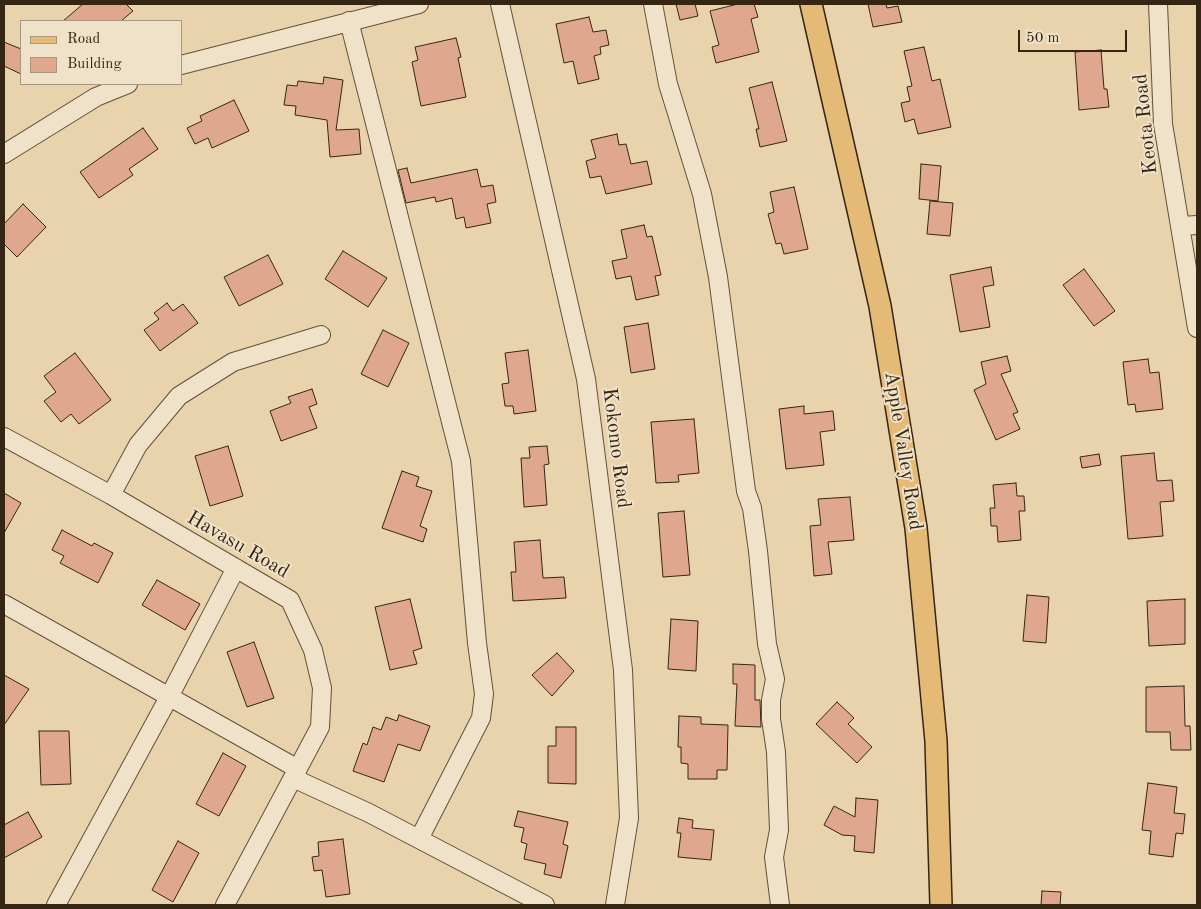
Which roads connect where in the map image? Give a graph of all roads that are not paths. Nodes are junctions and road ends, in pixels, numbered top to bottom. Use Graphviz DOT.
graph roads {
  1 [pos="420,4"];
  2 [pos="500,4"];
  3 [pos="653,4"];
  4 [pos="811,4"];
  5 [pos="1158,4"];
  6 [pos="349,21"];
  7 [pos="182,65"];
  8 [pos="126,85"];
  9 [pos="4,154"];
  10 [pos="1190,226"];
  11 [pos="1197,328"];
  12 [pos="321,335"];
  13 [pos="4,437"];
  14 [pos="110,495"];
  15 [pos="236,568"];
  16 [pos="4,604"];
  17 [pos="169,697"];
  18 [pos="295,774"];
  19 [pos="419,839"];
  20 [pos="227,904"];
  21 [pos="56,905"];
  22 [pos="545,905"];
  23 [pos="615,905"];
  24 [pos="780,905"];
  25 [pos="941,905"];
  1 -- 6 [label="street"];
  2 -- 23 [label="street, Kokomo Road"];
  3 -- 24 [label="street"];
  4 -- 25 [label="main road, Apple Valley Road"];
  5 -- 10 [label="street, Keota Road"];
  6 -- 7 [label="street"];
  6 -- 19 [label="street"];
  8 -- 9 [label="street"];
  10 -- 11 [label="street, Keota Road"];
  12 -- 14 [label="street"];
  13 -- 14 [label="street, Havasu Road"];
  14 -- 15 [label="street, Havasu Road"];
  15 -- 17 [label="street"];
  15 -- 18 [label="street, Havasu Road"];
  16 -- 17 [label="street"];
  17 -- 18 [label="street"];
  17 -- 21 [label="street"];
  18 -- 19 [label="street"];
  18 -- 20 [label="street, Havasu Road"];
  19 -- 22 [label="street"];
}
